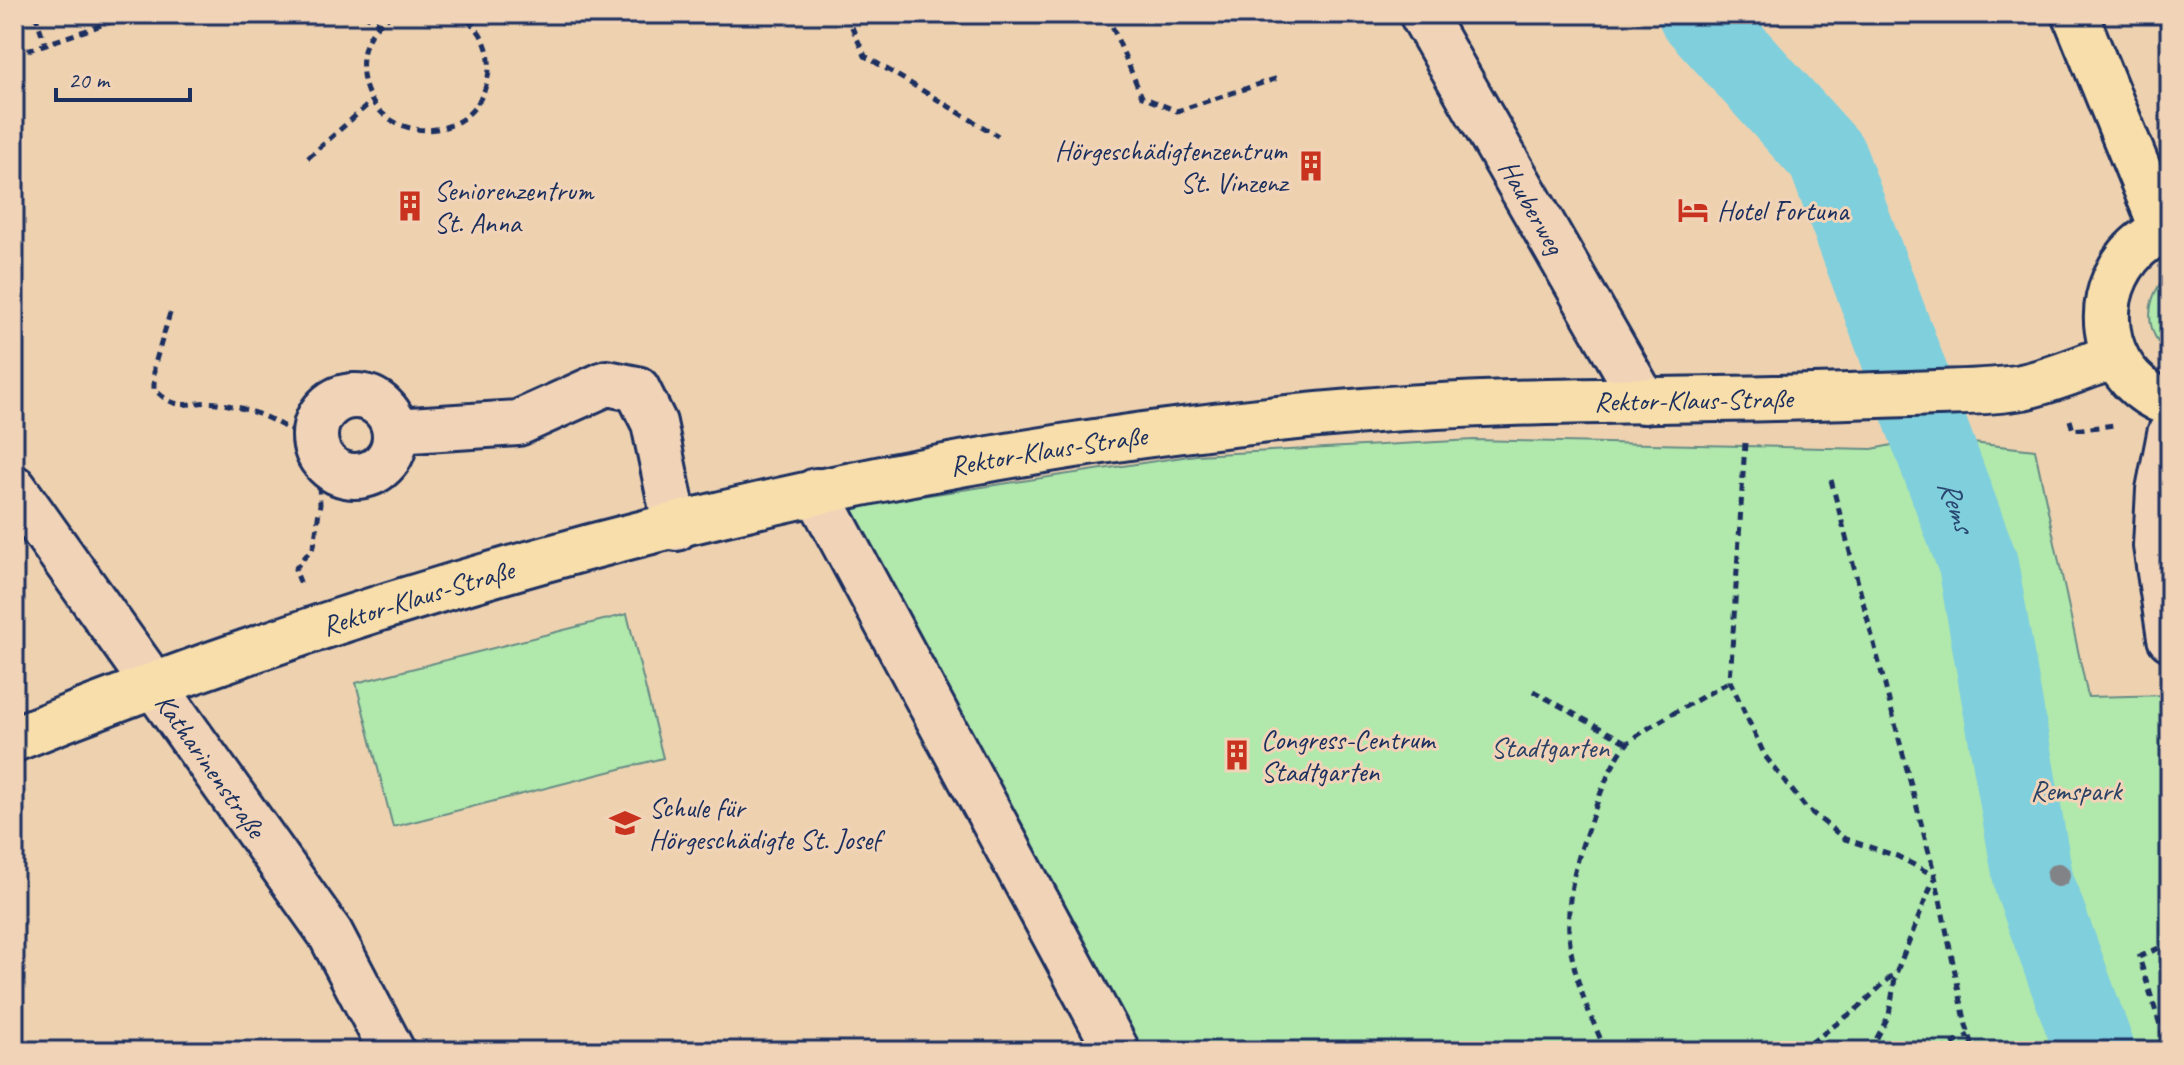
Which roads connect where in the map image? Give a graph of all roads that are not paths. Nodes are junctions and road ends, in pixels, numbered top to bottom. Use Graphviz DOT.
graph roads {
  1 [pos="1422,14"];
  2 [pos="2075,14"];
  3 [pos="2167,230"];
  4 [pos="2114,356"];
  5 [pos="1644,401"];
  6 [pos="2170,404"];
  7 [pos="395,431"];
  8 [pos="2170,434"];
  9 [pos="14,488"];
  10 [pos="816,491"];
  11 [pos="676,528"];
  12 [pos="2170,638"];
  13 [pos="155,683"];
  14 [pos="14,739"];
  15 [pos="392,1051"];
  16 [pos="1117,1051"];
  1 -- 5 [label="street, Hauberweg"];
  2 -- 3 [label="main road"];
  3 -- 4 [label="main road"];
  4 -- 5 [label="main road, Rektor-Klaus-Straße"];
  4 -- 6 [label="main road"];
  5 -- 10 [label="main road, Rektor-Klaus-Straße"];
  7 -- 7 [label="street"];
  7 -- 11 [label="street"];
  8 -- 12 [label="street"];
  9 -- 13 [label="street, Katharinenstraße"];
  10 -- 11 [label="main road, Rektor-Klaus-Straße"];
  10 -- 16 [label="street"];
  11 -- 13 [label="main road, Rektor-Klaus-Straße"];
  13 -- 14 [label="main road, Rektor-Klaus-Straße"];
  13 -- 15 [label="street, Katharinenstraße"];
}
